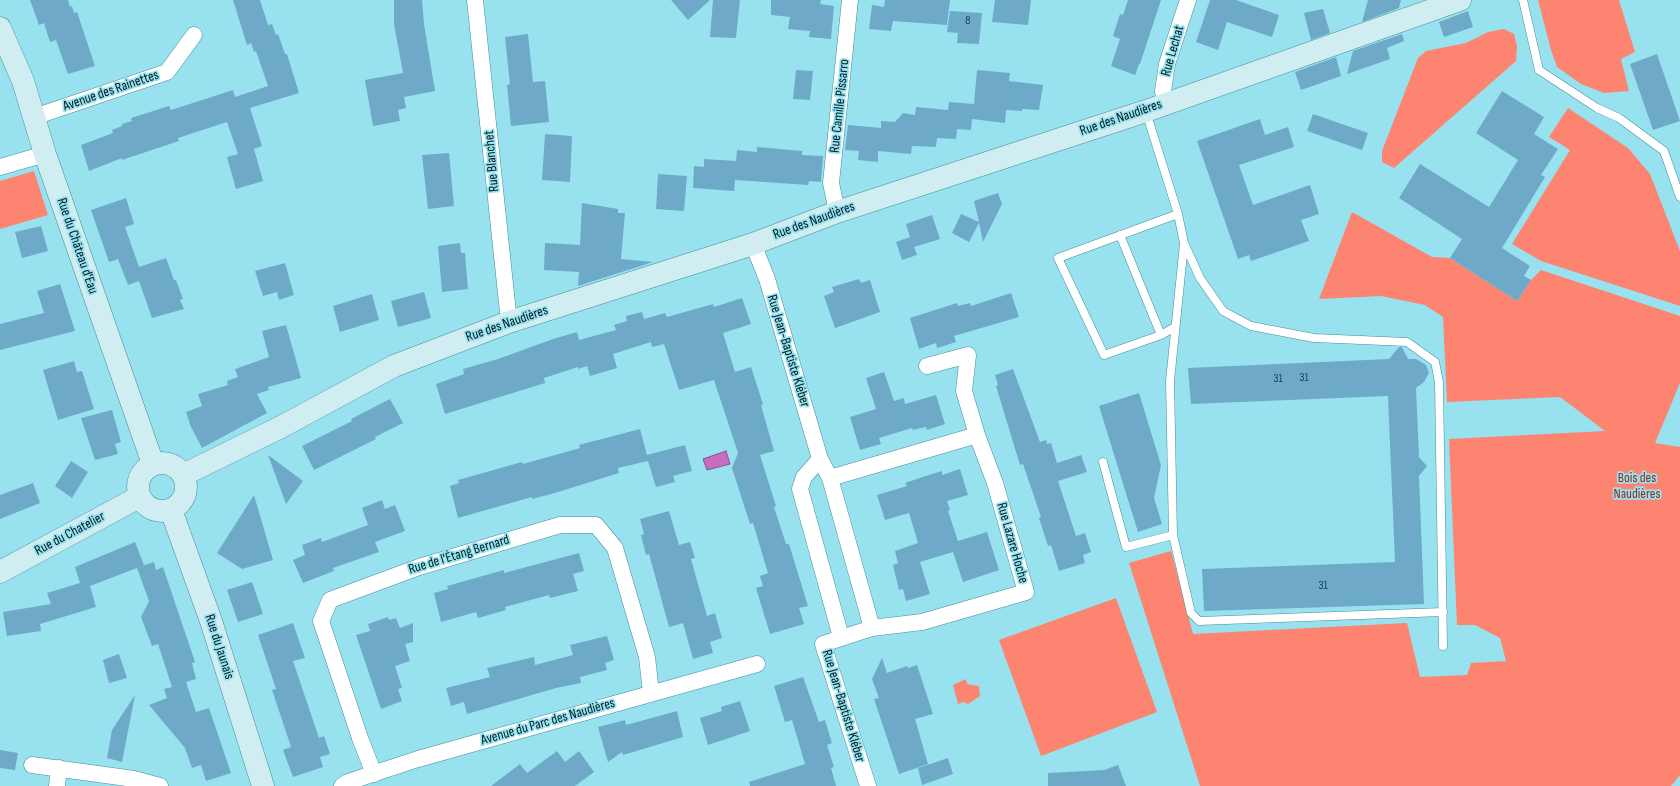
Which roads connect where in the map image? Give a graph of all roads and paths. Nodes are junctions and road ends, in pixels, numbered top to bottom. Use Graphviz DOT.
graph roads {
  1 [pos="475,0"];
  2 [pos="850,0"];
  3 [pos="1188,0"];
  4 [pos="1460,0"];
  5 [pos="1524,0"];
  6 [pos="0,28"];
  7 [pos="194,35"];
  8 [pos="1156,107"];
  9 [pos="34,117"];
  10 [pos="46,154"];
  11 [pos="0,167"];
  12 [pos="1680,197"];
  13 [pos="837,212"];
  14 [pos="1178,214"];
  15 [pos="1120,235"];
  16 [pos="1184,243"];
  17 [pos="753,244"];
  18 [pos="509,322"];
  19 [pos="1175,327"];
  20 [pos="1161,335"];
  21 [pos="927,366"];
  22 [pos="977,435"];
  23 [pos="820,459"];
  24 [pos="1103,462"];
  25 [pos="153,464"];
  26 [pos="183,475"];
  27 [pos="830,478"];
  28 [pos="139,497"];
  29 [pos="171,510"];
  30 [pos="1173,535"];
  31 [pos="0,572"];
  32 [pos="1443,612"];
  33 [pos="872,628"];
  34 [pos="841,637"];
  35 [pos="1443,646"];
  36 [pos="757,664"];
  37 [pos="651,693"];
  38 [pos="32,765"];
  39 [pos="60,768"];
  40 [pos="374,774"];
  41 [pos="57,786"];
  42 [pos="160,786"];
  43 [pos="263,786"];
  44 [pos="342,786"];
  45 [pos="868,786"];
  1 -- 18 [label="street, Rue Blanchet"];
  2 -- 13 [label="street, Rue Camille Pissarro"];
  3 -- 8 [label="street, Rue Lechat"];
  4 -- 8 [label="street, Rue des Naudières"];
  5 -- 12 [label="lane"];
  6 -- 9 [label="street, Rue du Château d'Eau"];
  7 -- 9 [label="street, Avenue des Rainettes"];
  8 -- 13 [label="street, Rue des Naudières"];
  8 -- 14 [label="lane"];
  9 -- 10 [label="street, Rue du Château d'Eau"];
  10 -- 11 [label="street"];
  10 -- 25 [label="street, Rue du Château d'Eau"];
  13 -- 17 [label="street, Rue des Naudières"];
  14 -- 15 [label="lane"];
  14 -- 16 [label="lane"];
  15 -- 20 [label="lane"];
  15 -- 20 [label="lane"];
  16 -- 19 [label="lane"];
  16 -- 32 [label="lane"];
  17 -- 18 [label="street, Rue des Naudières"];
  17 -- 23 [label="street, Rue Jean-Baptiste Kléber"];
  18 -- 26 [label="street, Rue des Naudières"];
  19 -- 20 [label="lane"];
  19 -- 30 [label="lane"];
  21 -- 22 [label="street, Rue Lazare Hoche"];
  22 -- 27 [label="street"];
  22 -- 33 [label="street, Rue Lazare Hoche"];
  23 -- 27 [label="street, Rue Jean-Baptiste Kléber"];
  23 -- 34 [label="street, Rue Jean-Baptiste Kléber"];
  24 -- 30 [label="lane"];
  25 -- 26 [label="street"];
  25 -- 28 [label="street"];
  26 -- 29 [label="street"];
  27 -- 33 [label="street, Rue Jean-Baptiste Kléber"];
  28 -- 29 [label="street"];
  28 -- 31 [label="street, Rue du Chatelier"];
  29 -- 43 [label="street, Rue du Jaunais"];
  30 -- 32 [label="lane"];
  32 -- 35 [label="lane"];
  33 -- 34 [label="street, Rue Jean-Baptiste Kléber"];
  34 -- 45 [label="street, Rue Jean-Baptiste Kléber"];
  36 -- 37 [label="street, Avenue du Parc des Naudières"];
  37 -- 40 [label="street, Avenue du Parc des Naudières"];
  37 -- 40 [label="street, Rue de l'Étang Bernard"];
  38 -- 39 [label="street"];
  39 -- 41 [label="street"];
  39 -- 42 [label="street"];
  40 -- 44 [label="street, Avenue du Parc des Naudières"];
}
